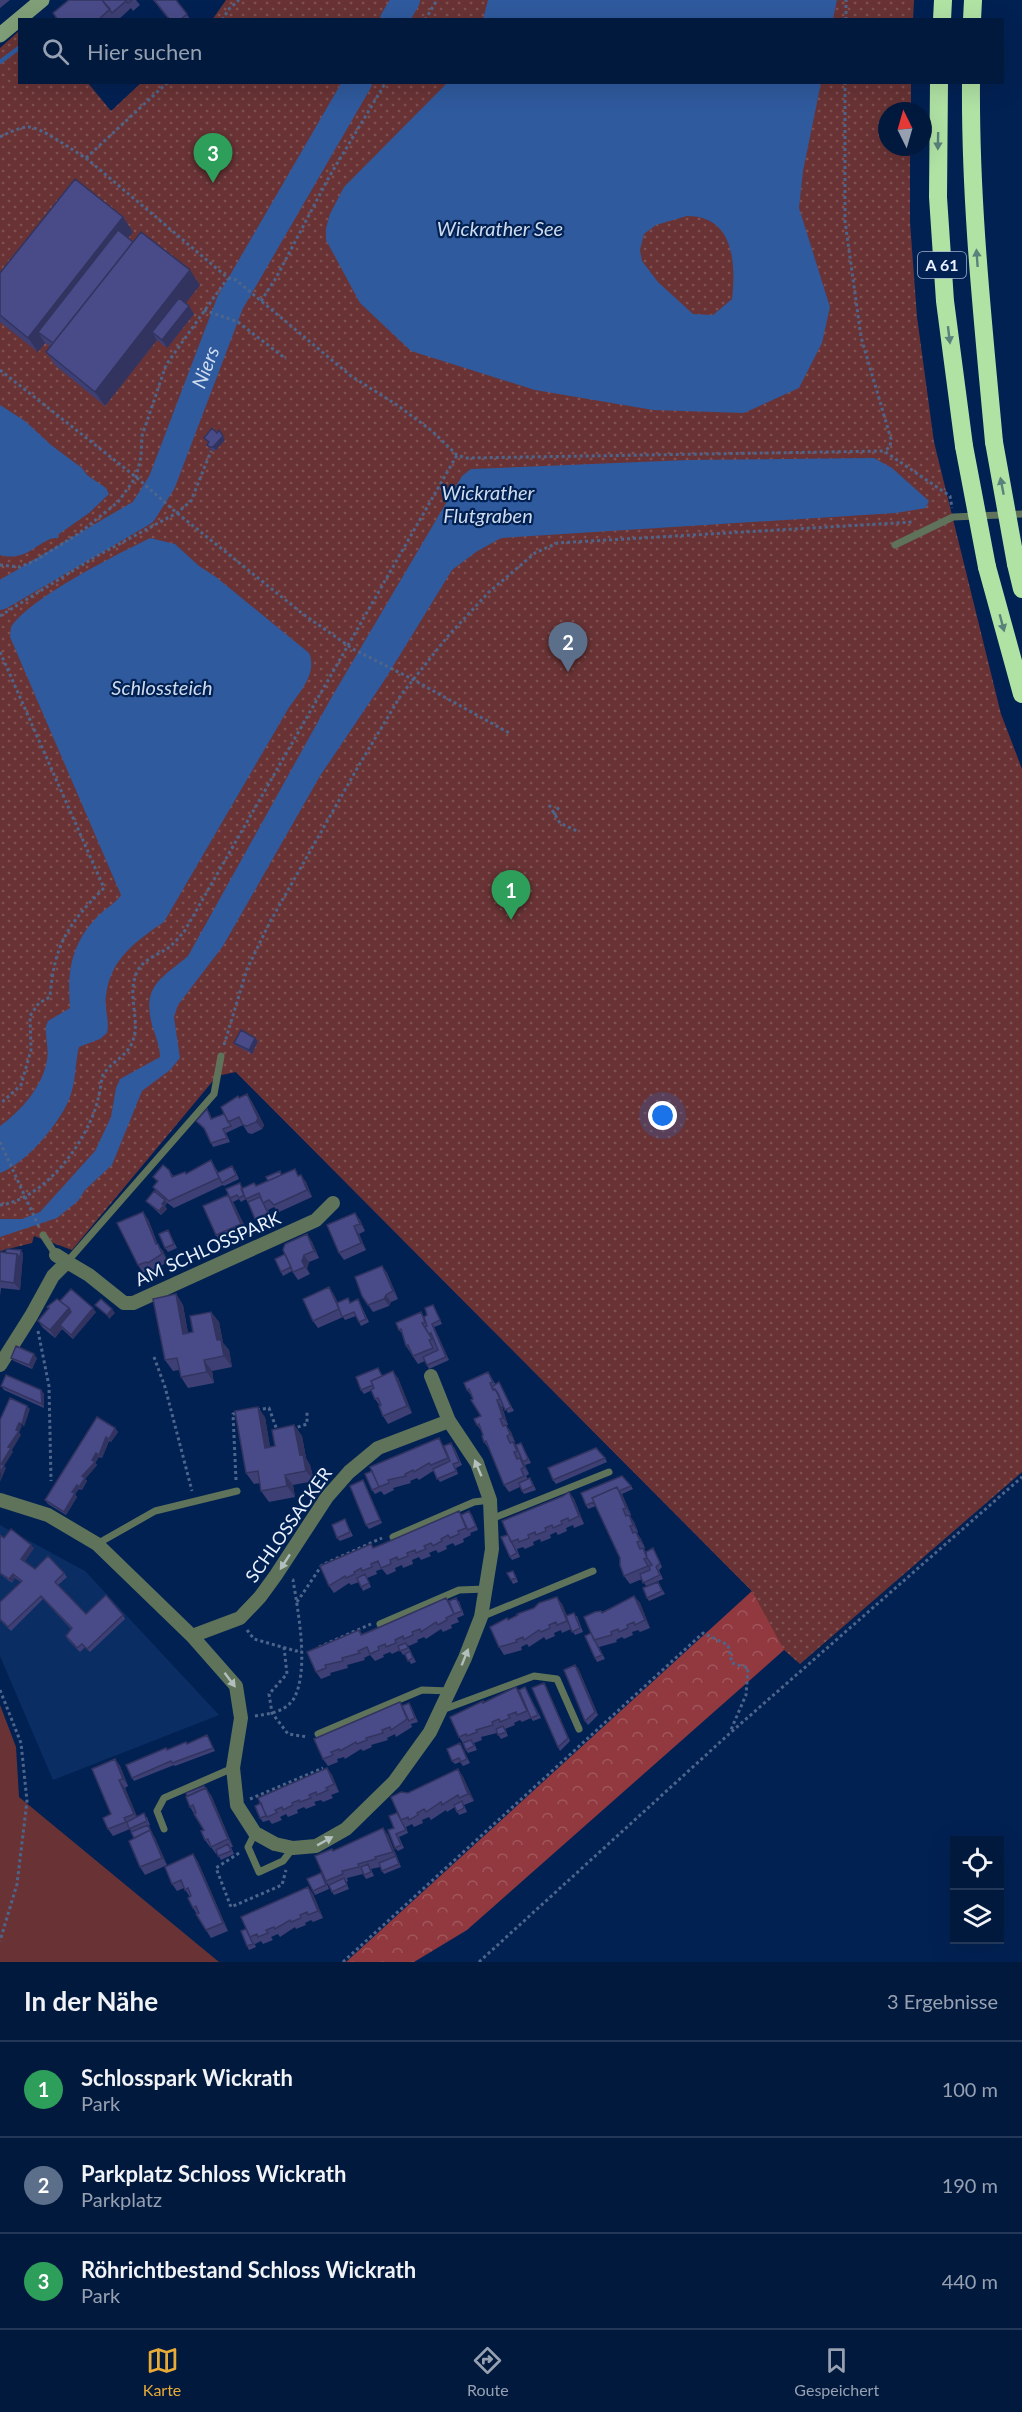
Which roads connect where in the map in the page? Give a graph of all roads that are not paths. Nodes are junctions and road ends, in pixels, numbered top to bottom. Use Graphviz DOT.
graph roads {
  1 [pos="42,0"];
  2 [pos="943,0"];
  3 [pos="973,0"];
  4 [pos="20,18"];
  5 [pos="942,18"];
  6 [pos="972,18"];
  7 [pos="18,20"];
  8 [pos="0,35"];
  9 [pos="939,84"];
  10 [pos="971,84"];
  11 [pos="1022,514"];
  12 [pos="895,545"];
  13 [pos="1022,589"];
  14 [pos="1022,694"];
  15 [pos="221,1056"];
  16 [pos="333,1203"];
  17 [pos="43,1235"];
  18 [pos="62,1259"];
  19 [pos="0,1365"];
  20 [pos="431,1377"];
  21 [pos="449,1421"];
  22 [pos="609,1472"];
  23 [pos="237,1491"];
  24 [pos="0,1500"];
  25 [pos="489,1500"];
  26 [pos="491,1519"];
  27 [pos="393,1537"];
  28 [pos="97,1544"];
  29 [pos="592,1571"];
  30 [pos="486,1589"];
  31 [pos="481,1617"];
  32 [pos="380,1624"];
  33 [pos="192,1636"];
  34 [pos="450,1691"];
  35 [pos="442,1710"];
  36 [pos="579,1729"];
  37 [pos="318,1734"];
  38 [pos="233,1768"];
  39 [pos="164,1829"];
  40 [pos="255,1833"];
  41 [pos="292,1848"];
  1 -- 4 [label="street"];
  2 -- 5 [label="highway"];
  3 -- 6 [label="highway"];
  7 -- 8 [label="street"];
  9 -- 14 [label="highway, A 61, one-way, bridge"];
  13 -- 10 [label="highway, A 61, one-way, bridge"];
  11 -- 12 [label="lane"];
  15 -- 18 [label="lane"];
  16 -- 18 [label="street, AM SCHLOSSPARK"];
  17 -- 18 [label="lane"];
  18 -- 19 [label="street"];
  20 -- 21 [label="street"];
  25 -- 21 [label="street, one-way"];
  21 -- 33 [label="street, SCHLOSSACKER, one-way"];
  22 -- 26 [label="lane"];
  23 -- 28 [label="lane"];
  24 -- 28 [label="street"];
  25 -- 26 [label="street"];
  25 -- 27 [label="lane"];
  26 -- 30 [label="street"];
  28 -- 33 [label="street"];
  29 -- 31 [label="lane"];
  30 -- 31 [label="street"];
  30 -- 32 [label="lane"];
  34 -- 31 [label="street, one-way"];
  33 -- 38 [label="street, one-way"];
  34 -- 35 [label="street"];
  34 -- 37 [label="lane"];
  35 -- 36 [label="lane"];
  41 -- 35 [label="street, one-way"];
  38 -- 39 [label="lane"];
  38 -- 40 [label="street"];
  40 -- 41 [label="street"];
  40 -- 41 [label="lane"];
}
